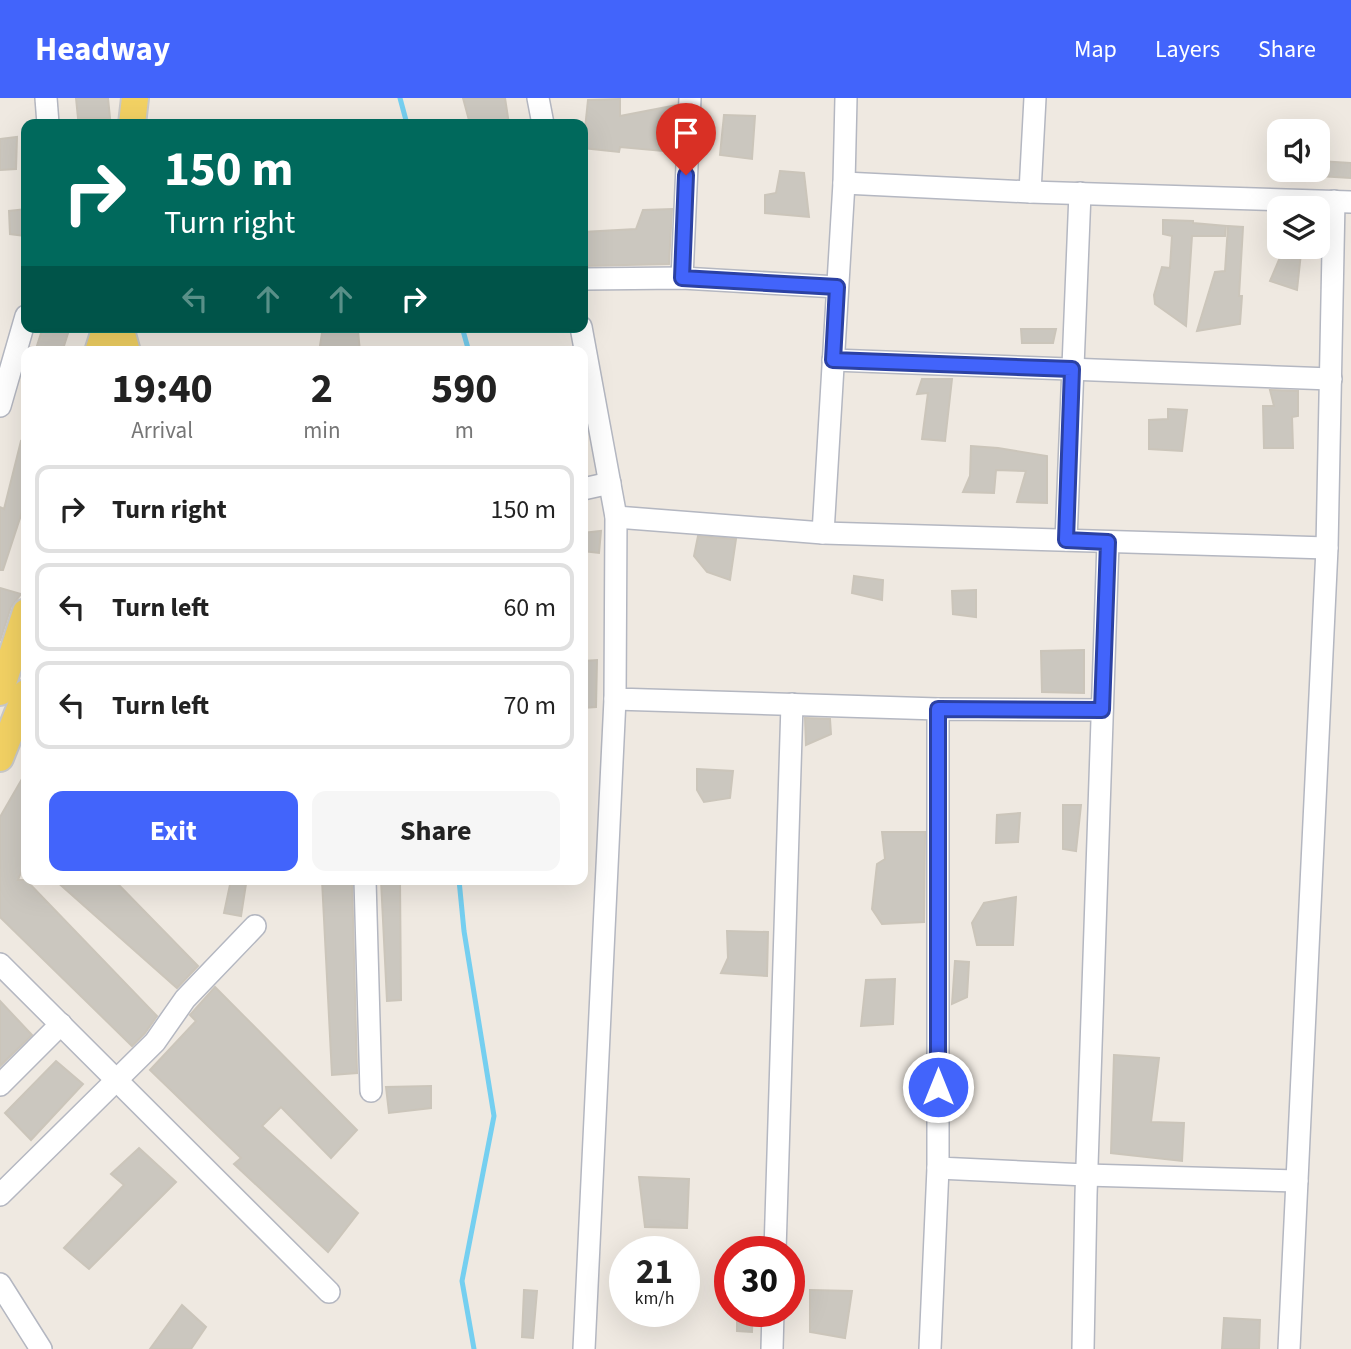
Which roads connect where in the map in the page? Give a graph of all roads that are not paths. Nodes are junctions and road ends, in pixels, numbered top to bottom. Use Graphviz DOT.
graph roads {
  1 [pos="46,98"];
  2 [pos="135,98"];
  3 [pos="538,98"];
  4 [pos="690,98"];
  5 [pos="846,98"];
  6 [pos="1035,98"];
  7 [pos="48,119"];
  8 [pos="133,119"];
  9 [pos="542,119"];
  10 [pos="844,183"];
  11 [pos="1030,192"];
  12 [pos="1080,193"];
  13 [pos="1343,201"];
  14 [pos="682,278"];
  15 [pos="588,279"];
  16 [pos="837,287"];
  17 [pos="21,333"];
  18 [pos="833,360"];
  19 [pos="588,365"];
  20 [pos="1072,369"];
  21 [pos="1331,379"];
  22 [pos="0,406"];
  23 [pos="610,484"];
  24 [pos="588,488"];
  25 [pos="617,517"];
  26 [pos="823,533"];
  27 [pos="1066,540"];
  28 [pos="1108,542"];
  29 [pos="1327,548"];
  30 [pos="21,647"];
  31 [pos="0,691"];
  32 [pos="615,699"];
  33 [pos="792,704"];
  34 [pos="21,706"];
  35 [pos="938,709"];
  36 [pos="1102,710"];
  37 [pos="0,758"];
  38 [pos="365,885"];
  39 [pos="255,926"];
  40 [pos="0,964"];
  41 [pos="61,1024"];
  42 [pos="116,1080"];
  43 [pos="0,1085"];
  44 [pos="371,1091"];
  45 [pos="938,1168"];
  46 [pos="1086,1175"];
  47 [pos="1297,1181"];
  48 [pos="0,1195"];
  49 [pos="775,1236"];
  50 [pos="0,1284"];
  51 [pos="329,1292"];
  52 [pos="773,1327"];
  53 [pos="41,1349"];
  54 [pos="584,1349"];
  55 [pos="772,1349"];
  56 [pos="930,1349"];
  57 [pos="1083,1349"];
  58 [pos="1289,1349"];
  1 -- 7 [label="street"];
  2 -- 8 [label="main road"];
  3 -- 9 [label="street"];
  4 -- 14 [label="street"];
  5 -- 10 [label="street"];
  6 -- 11 [label="street"];
  10 -- 11 [label="street"];
  10 -- 16 [label="street"];
  11 -- 12 [label="street"];
  12 -- 13 [label="street"];
  12 -- 20 [label="street"];
  13 -- 21 [label="street"];
  14 -- 15 [label="street"];
  14 -- 16 [label="street"];
  16 -- 18 [label="street"];
  17 -- 22 [label="street"];
  18 -- 20 [label="street"];
  18 -- 26 [label="street"];
  19 -- 23 [label="street"];
  20 -- 21 [label="street"];
  20 -- 27 [label="street"];
  21 -- 29 [label="street"];
  23 -- 24 [label="street"];
  23 -- 25 [label="street"];
  25 -- 26 [label="street"];
  25 -- 32 [label="street"];
  26 -- 27 [label="street"];
  27 -- 28 [label="street"];
  28 -- 29 [label="street"];
  28 -- 36 [label="street"];
  29 -- 47 [label="street"];
  30 -- 31 [label="main road"];
  32 -- 33 [label="street"];
  32 -- 54 [label="street"];
  33 -- 35 [label="street"];
  33 -- 49 [label="street"];
  34 -- 37 [label="main road"];
  35 -- 36 [label="street"];
  35 -- 45 [label="street"];
  36 -- 46 [label="street"];
  38 -- 44 [label="street"];
  39 -- 42 [label="street"];
  40 -- 41 [label="street"];
  41 -- 42 [label="street"];
  41 -- 43 [label="street"];
  42 -- 48 [label="street"];
  42 -- 51 [label="street"];
  45 -- 46 [label="street"];
  45 -- 56 [label="street"];
  46 -- 47 [label="street"];
  46 -- 57 [label="street"];
  47 -- 58 [label="street"];
  50 -- 53 [label="street"];
  52 -- 55 [label="street"];
}
